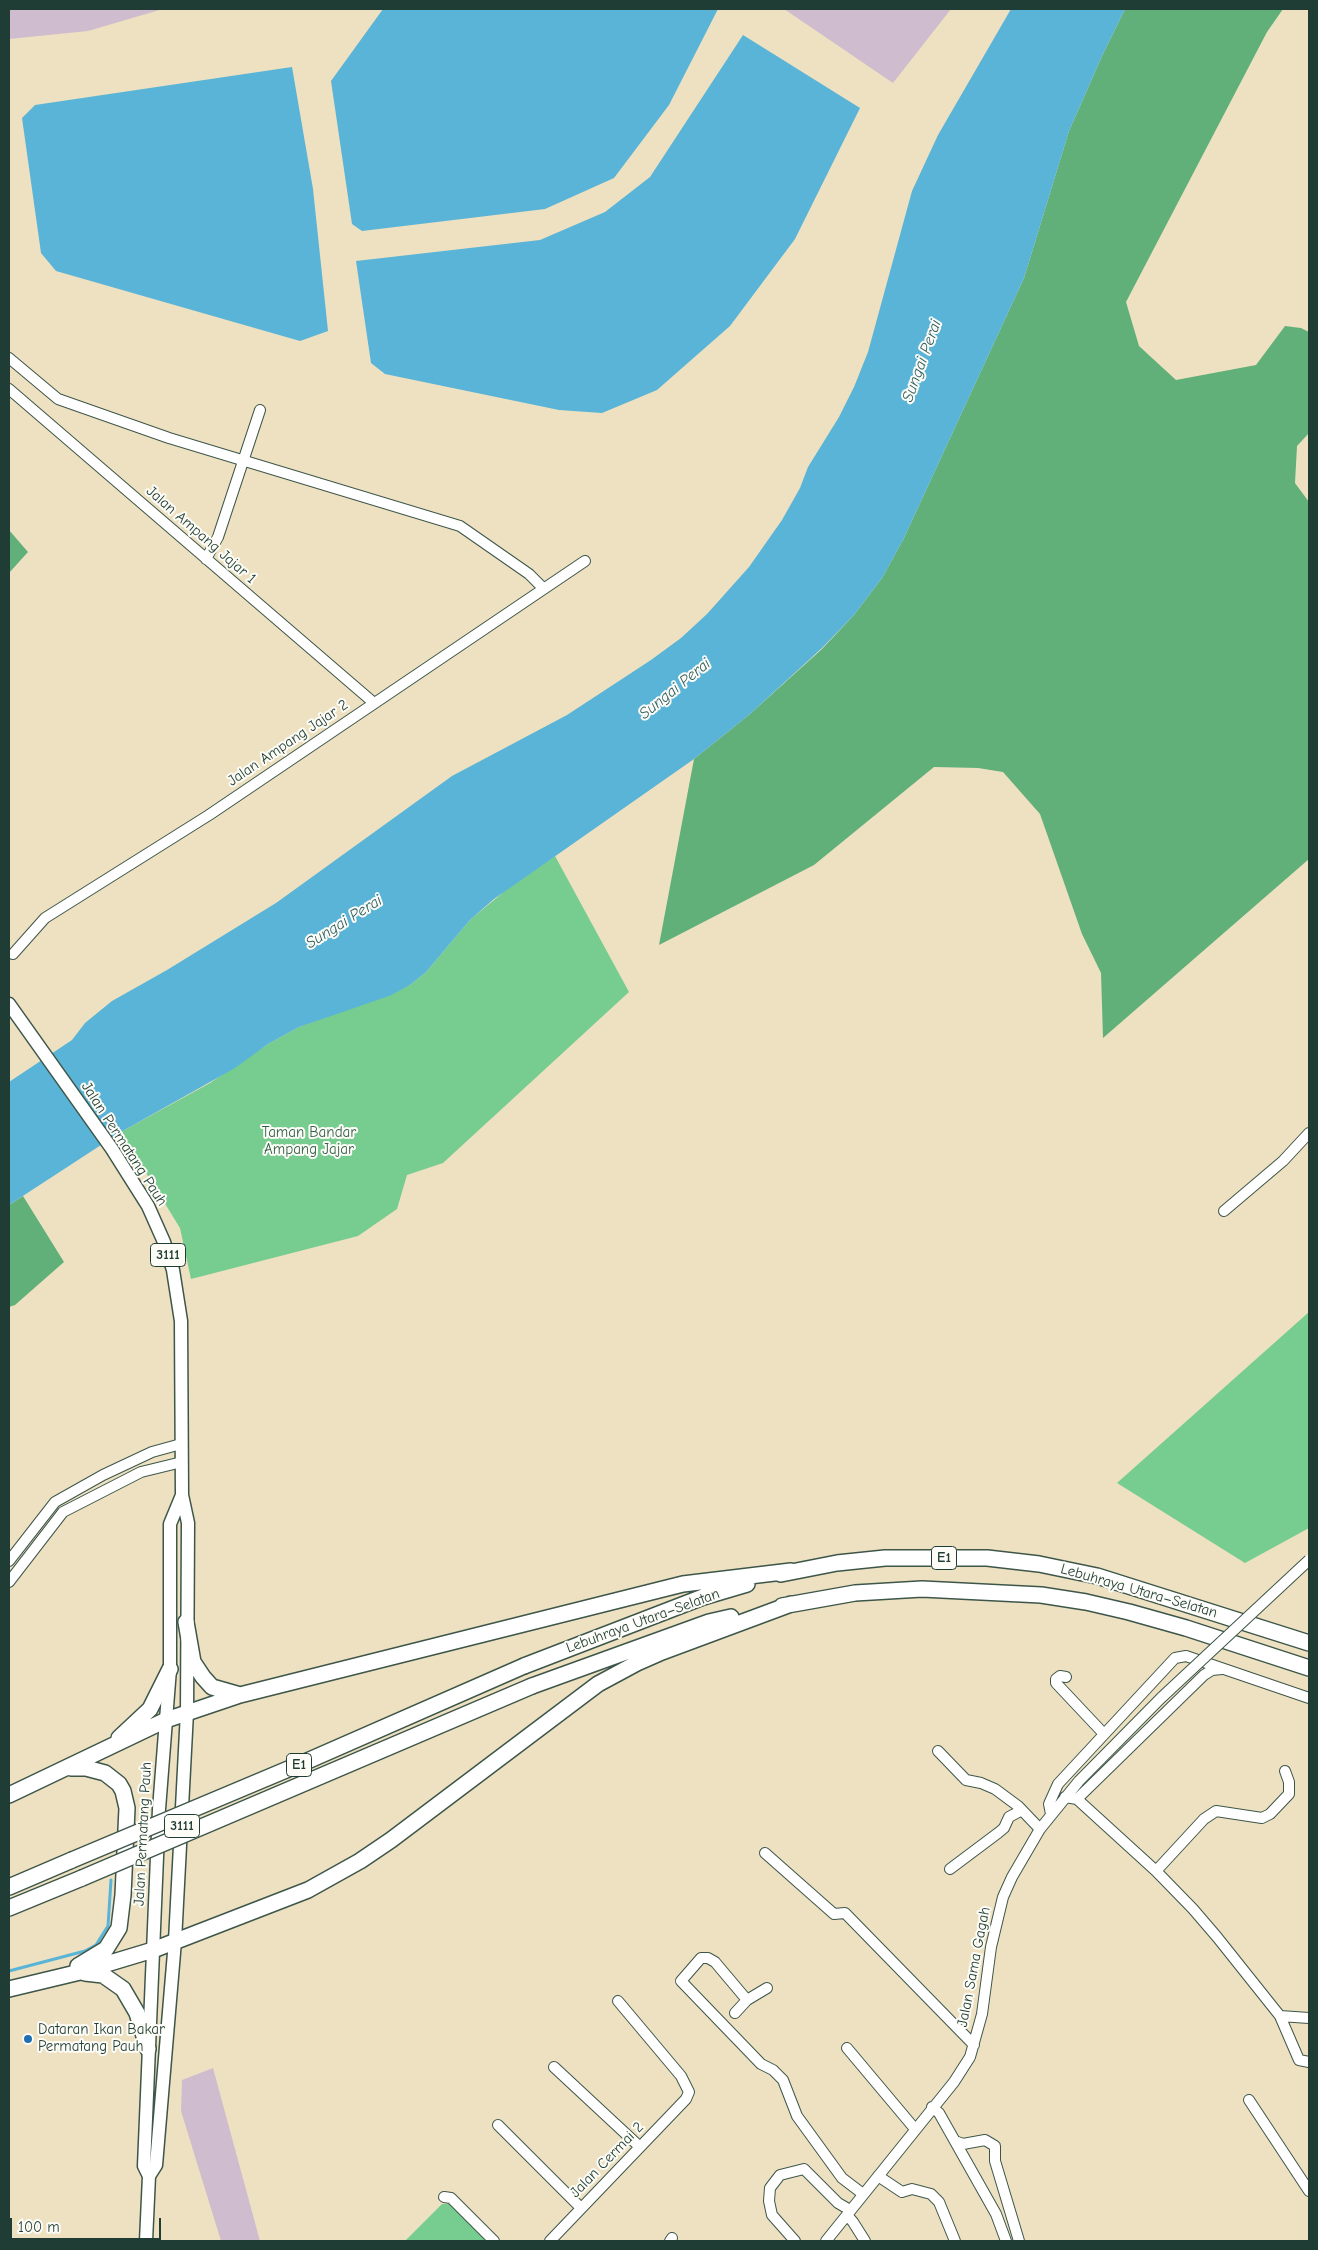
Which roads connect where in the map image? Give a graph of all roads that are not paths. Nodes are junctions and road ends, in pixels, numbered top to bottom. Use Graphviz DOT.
graph roads {
  1 [pos="9,358"];
  2 [pos="9,389"];
  3 [pos="260,410"];
  4 [pos="243,460"];
  5 [pos="206,559"];
  6 [pos="585,561"];
  7 [pos="543,588"];
  8 [pos="374,703"];
  9 [pos="13,954"];
  10 [pos="9,1004"];
  11 [pos="1309,1133"];
  12 [pos="1224,1211"];
  13 [pos="181,1444"];
  14 [pos="182,1462"];
  15 [pos="182,1495"];
  16 [pos="1309,1560"];
  17 [pos="9,1561"];
  18 [pos="791,1572"];
  19 [pos="9,1582"];
  20 [pos="790,1604"];
  21 [pos="186,1622"];
  22 [pos="1309,1642"];
  23 [pos="1309,1668"];
  24 [pos="170,1669"];
  25 [pos="1223,1669"];
  26 [pos="1066,1677"];
  27 [pos="240,1695"];
  28 [pos="1309,1698"];
  29 [pos="187,1712"];
  30 [pos="166,1720"];
  31 [pos="1104,1734"];
  32 [pos="111,1746"];
  33 [pos="938,1751"];
  34 [pos="67,1769"];
  35 [pos="1285,1771"];
  36 [pos="9,1795"];
  37 [pos="1065,1797"];
  38 [pos="1077,1799"];
  39 [pos="1022,1810"];
  40 [pos="1051,1814"];
  41 [pos="1040,1829"];
  42 [pos="765,1853"];
  43 [pos="950,1869"];
  44 [pos="1156,1871"];
  45 [pos="9,1887"];
  46 [pos="9,1908"];
  47 [pos="175,1941"];
  48 [pos="153,1950"];
  49 [pos="80,1972"];
  50 [pos="57,1976"];
  51 [pos="767,1988"];
  52 [pos="9,1989"];
  53 [pos="747,2000"];
  54 [pos="618,2001"];
  55 [pos="734,2012"];
  56 [pos="1280,2016"];
  57 [pos="1309,2018"];
  58 [pos="974,2045"];
  59 [pos="847,2048"];
  60 [pos="148,2049"];
  61 [pos="1309,2062"];
  62 [pos="554,2066"];
  63 [pos="1249,2100"];
  64 [pos="932,2107"];
  65 [pos="498,2125"];
  66 [pos="915,2129"];
  67 [pos="955,2141"];
  68 [pos="640,2147"];
  69 [pos="149,2176"];
  70 [pos="878,2176"];
  71 [pos="1309,2192"];
  72 [pos="863,2194"];
  73 [pos="444,2197"];
  74 [pos="581,2208"];
  75 [pos="848,2213"];
  76 [pos="146,2241"];
  77 [pos="494,2241"];
  78 [pos="550,2241"];
  79 [pos="795,2241"];
  80 [pos="826,2241"];
  81 [pos="865,2241"];
  82 [pos="955,2241"];
  83 [pos="1006,2241"];
  84 [pos="1019,2241"];
  1 -- 4 [label="street"];
  2 -- 5 [label="street, Jalan Ampang Jajar 1"];
  3 -- 4 [label="street"];
  4 -- 5 [label="street"];
  4 -- 7 [label="street"];
  5 -- 8 [label="street, Jalan Ampang Jajar 1"];
  6 -- 7 [label="street, Jalan Ampang Jajar 2"];
  7 -- 8 [label="street, Jalan Ampang Jajar 2"];
  8 -- 9 [label="street, Jalan Ampang Jajar 2"];
  10 -- 13 [label="main road, Jalan Permatang Pauh / 3111"];
  11 -- 12 [label="street"];
  13 -- 14 [label="main road, Jalan Permatang Pauh / 3111"];
  13 -- 17 [label="street"];
  14 -- 15 [label="main road, Jalan Permatang Pauh / 3111"];
  14 -- 19 [label="street"];
  15 -- 21 [label="main road, Jalan Permatang Pauh / 3111"];
  15 -- 24 [label="main road, Jalan Permatang Pauh / 3111"];
  16 -- 37 [label="street, Jalan Sama Gagah, bridge"];
  18 -- 22 [label="highway, Lebuhraya Utara–Selatan / E1"];
  18 -- 27 [label="highway"];
  18 -- 45 [label="highway, Lebuhraya Utara–Selatan / E1, bridge"];
  20 -- 23 [label="highway, Lebuhraya Utara–Selatan / E1"];
  20 -- 46 [label="highway, Lebuhraya Utara–Selatan / E1, bridge"];
  20 -- 47 [label="highway"];
  21 -- 27 [label="highway"];
  21 -- 29 [label="main road, Jalan Permatang Pauh / 3111"];
  24 -- 30 [label="main road, Jalan Permatang Pauh / 3111"];
  24 -- 32 [label="highway"];
  25 -- 28 [label="street"];
  25 -- 31 [label="street"];
  25 -- 38 [label="street"];
  26 -- 31 [label="street"];
  27 -- 29 [label="highway"];
  29 -- 30 [label="highway"];
  29 -- 47 [label="main road, Jalan Permatang Pauh / 3111"];
  30 -- 32 [label="highway"];
  30 -- 48 [label="main road, Jalan Permatang Pauh / 3111"];
  31 -- 40 [label="street"];
  32 -- 34 [label="highway"];
  33 -- 39 [label="street"];
  34 -- 36 [label="highway"];
  34 -- 50 [label="highway"];
  35 -- 44 [label="street"];
  37 -- 38 [label="street"];
  37 -- 40 [label="street, Jalan Sama Gagah"];
  38 -- 44 [label="street"];
  39 -- 41 [label="street"];
  39 -- 43 [label="street"];
  40 -- 41 [label="street, Jalan Sama Gagah"];
  41 -- 58 [label="street, Jalan Sama Gagah"];
  42 -- 58 [label="street"];
  44 -- 56 [label="street"];
  47 -- 48 [label="highway"];
  47 -- 69 [label="main road, Jalan Permatang Pauh / 3111"];
  48 -- 49 [label="highway"];
  48 -- 60 [label="main road, Jalan Permatang Pauh / 3111"];
  49 -- 50 [label="highway"];
  49 -- 60 [label="highway"];
  50 -- 52 [label="highway"];
  51 -- 53 [label="street"];
  53 -- 55 [label="street"];
  53 -- 72 [label="street"];
  54 -- 68 [label="street, Jalan Cermai 2"];
  56 -- 57 [label="street"];
  56 -- 61 [label="street"];
  58 -- 64 [label="street, Jalan Sama Gagah"];
  59 -- 66 [label="street"];
  60 -- 69 [label="main road, Jalan Permatang Pauh / 3111"];
  62 -- 68 [label="street"];
  63 -- 71 [label="street"];
  64 -- 66 [label="street, Jalan Sama Gagah"];
  64 -- 67 [label="street"];
  65 -- 74 [label="street"];
  66 -- 70 [label="street, Jalan Sama Gagah"];
  67 -- 83 [label="street"];
  67 -- 84 [label="street"];
  68 -- 74 [label="street, Jalan Cermai 2"];
  69 -- 76 [label="main road, Jalan Permatang Pauh / 3111"];
  70 -- 72 [label="street, Jalan Sama Gagah"];
  70 -- 82 [label="street"];
  72 -- 75 [label="street, Jalan Sama Gagah"];
  73 -- 77 [label="street"];
  74 -- 78 [label="street, Jalan Cermai 2"];
  75 -- 79 [label="street"];
  75 -- 80 [label="street, Jalan Sama Gagah"];
  75 -- 81 [label="street"];
}
